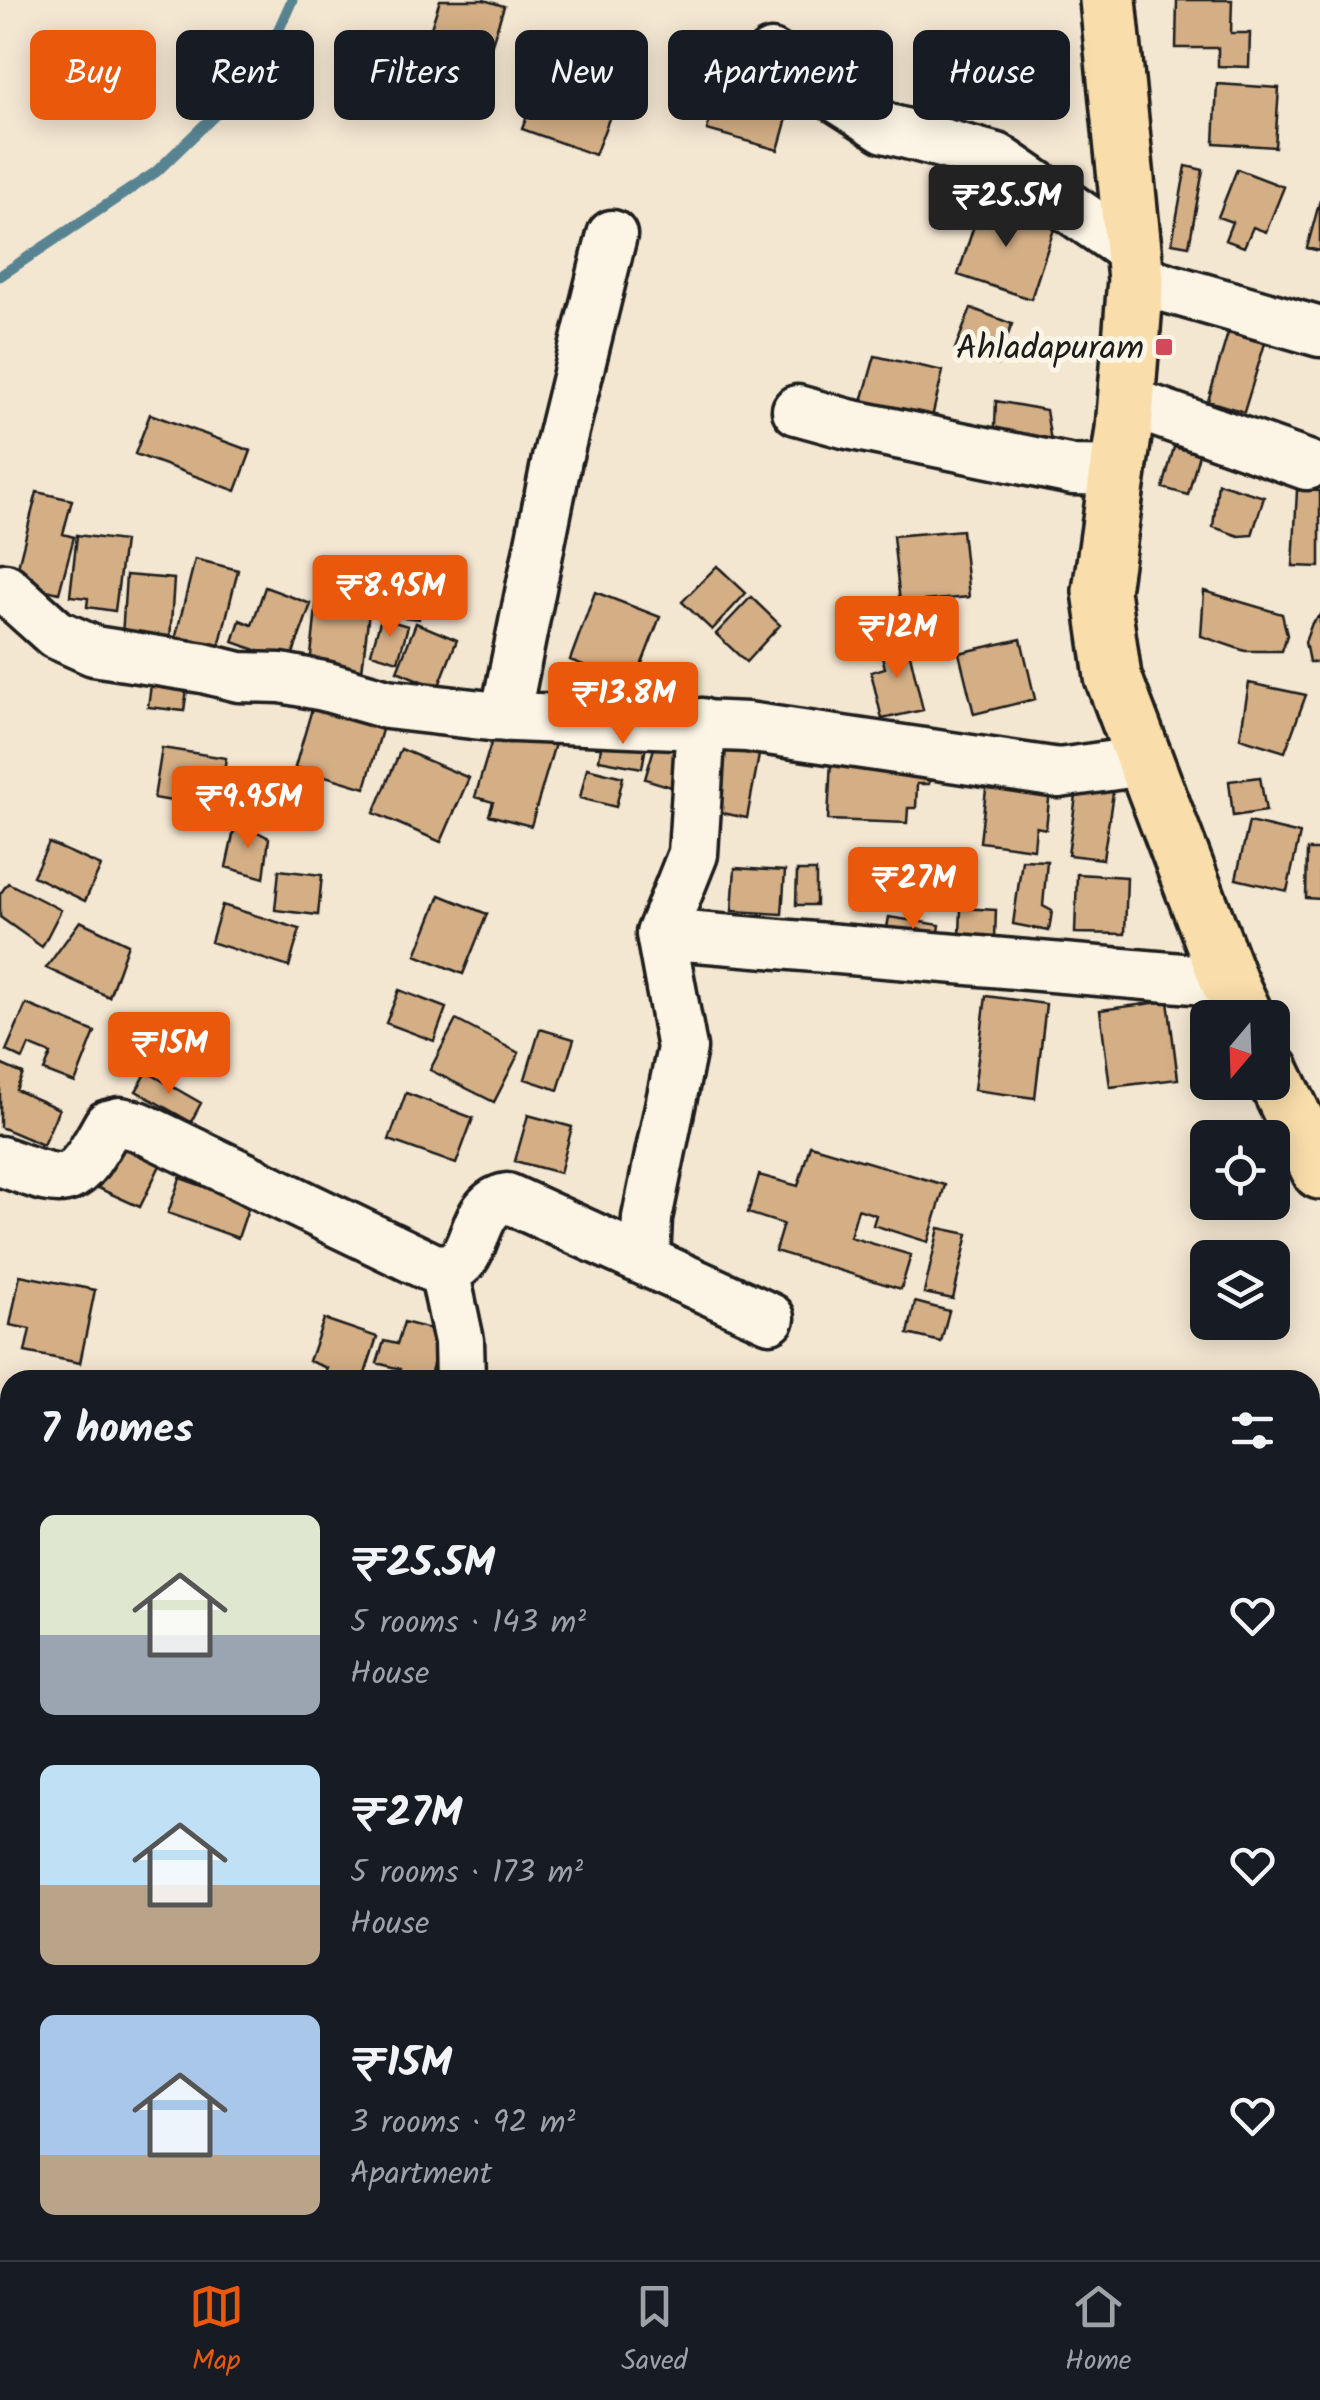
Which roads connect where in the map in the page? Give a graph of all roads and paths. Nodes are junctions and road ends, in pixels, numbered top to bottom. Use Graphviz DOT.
graph roads {
  1 [pos="1108,0"];
  2 [pos="873,120"];
  3 [pos="612,236"];
  4 [pos="1134,265"];
  5 [pos="1320,332"];
  6 [pos="1126,401"];
  7 [pos="797,410"];
  8 [pos="1307,465"];
  9 [pos="1118,471"];
  10 [pos="4,588"];
  11 [pos="506,717"];
  12 [pos="701,723"];
  13 [pos="1144,761"];
  14 [pos="661,934"];
  15 [pos="1238,1000"];
  16 [pos="1286,1100"];
  17 [pos="0,1161"];
  18 [pos="1320,1171"];
  19 [pos="645,1260"];
  20 [pos="444,1270"];
  21 [pos="770,1318"];
  22 [pos="460,1370"];
  1 -- 4 [label="main road"];
  2 -- 4 [label="street"];
  3 -- 11 [label="street"];
  4 -- 5 [label="street"];
  4 -- 6 [label="main road"];
  6 -- 8 [label="street"];
  6 -- 9 [label="main road"];
  7 -- 9 [label="street"];
  9 -- 13 [label="main road"];
  10 -- 11 [label="street"];
  11 -- 12 [label="street"];
  12 -- 13 [label="street"];
  12 -- 14 [label="street"];
  13 -- 15 [label="main road"];
  14 -- 15 [label="street"];
  14 -- 19 [label="street"];
  16 -- 18 [label="main road"];
  17 -- 20 [label="street"];
  19 -- 20 [label="street"];
  19 -- 21 [label="street"];
  20 -- 22 [label="street"];
}
